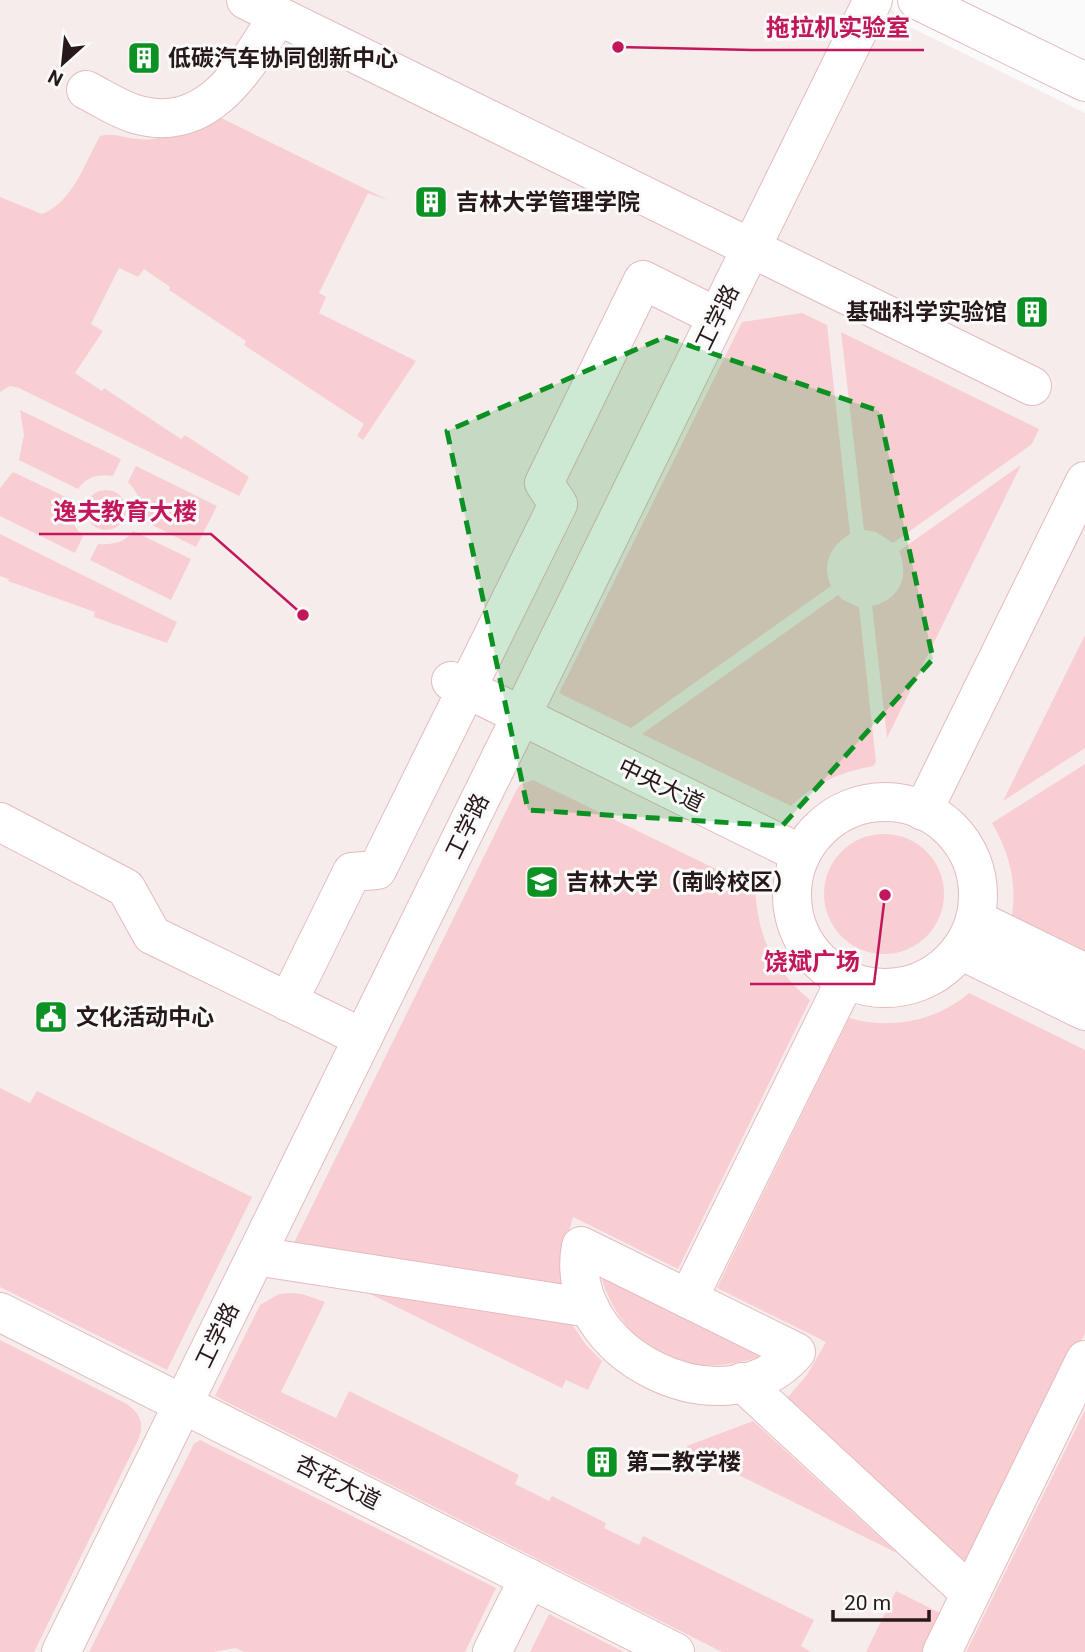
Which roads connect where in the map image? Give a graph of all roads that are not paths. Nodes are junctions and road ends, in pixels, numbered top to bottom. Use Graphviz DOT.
graph roads {
  1 [pos="873,0"];
  2 [pos="917,0"];
  3 [pos="262,8"];
  4 [pos="1085,82"];
  5 [pos="86,90"];
  6 [pos="751,248"];
  7 [pos="717,317"];
  8 [pos="1032,386"];
  9 [pos="1085,481"];
  10 [pos="458,685"];
  11 [pos="521,715"];
  12 [pos="923,811"];
  13 [pos="0,822"];
  14 [pos="801,854"];
  15 [pos="967,935"];
  16 [pos="1085,973"];
  17 [pos="846,979"];
  18 [pos="288,1002"];
  19 [pos="1085,1011"];
  20 [pos="363,1038"];
  21 [pos="256,1256"];
  22 [pos="688,1299"];
  23 [pos="590,1308"];
  24 [pos="0,1312"];
  25 [pos="1085,1360"];
  26 [pos="741,1382"];
  27 [pos="183,1403"];
  28 [pos="529,1578"];
  29 [pos="970,1593"];
  30 [pos="61,1652"];
  31 [pos="492,1652"];
  32 [pos="675,1652"];
  33 [pos="942,1652"];
  1 -- 6 [label="lane, 工学路"];
  2 -- 4 [label="lane"];
  3 -- 5 [label="lane"];
  3 -- 6 [label="lane"];
  6 -- 7 [label="lane, 工学路"];
  6 -- 8 [label="lane"];
  7 -- 10 [label="lane"];
  7 -- 11 [label="lane, 工学路"];
  9 -- 12 [label="lane"];
  10 -- 11 [label="lane, 中央大道"];
  10 -- 18 [label="lane"];
  11 -- 14 [label="lane, 中央大道"];
  11 -- 20 [label="lane, 工学路"];
  12 -- 14 [label="lane"];
  12 -- 15 [label="lane"];
  13 -- 18 [label="lane"];
  14 -- 17 [label="lane"];
  15 -- 16 [label="lane"];
  15 -- 17 [label="lane"];
  15 -- 19 [label="lane"];
  17 -- 22 [label="lane"];
  18 -- 20 [label="lane"];
  20 -- 21 [label="lane, 工学路"];
  21 -- 23 [label="lane"];
  21 -- 27 [label="lane, 工学路"];
  22 -- 23 [label="lane"];
  22 -- 26 [label="lane"];
  23 -- 26 [label="lane"];
  24 -- 27 [label="lane, 杏花大道"];
  25 -- 29 [label="lane"];
  26 -- 29 [label="lane"];
  27 -- 28 [label="lane, 杏花大道"];
  27 -- 30 [label="lane, 工学路"];
  28 -- 31 [label="lane"];
  28 -- 32 [label="lane, 杏花大道"];
  29 -- 33 [label="lane"];
}
